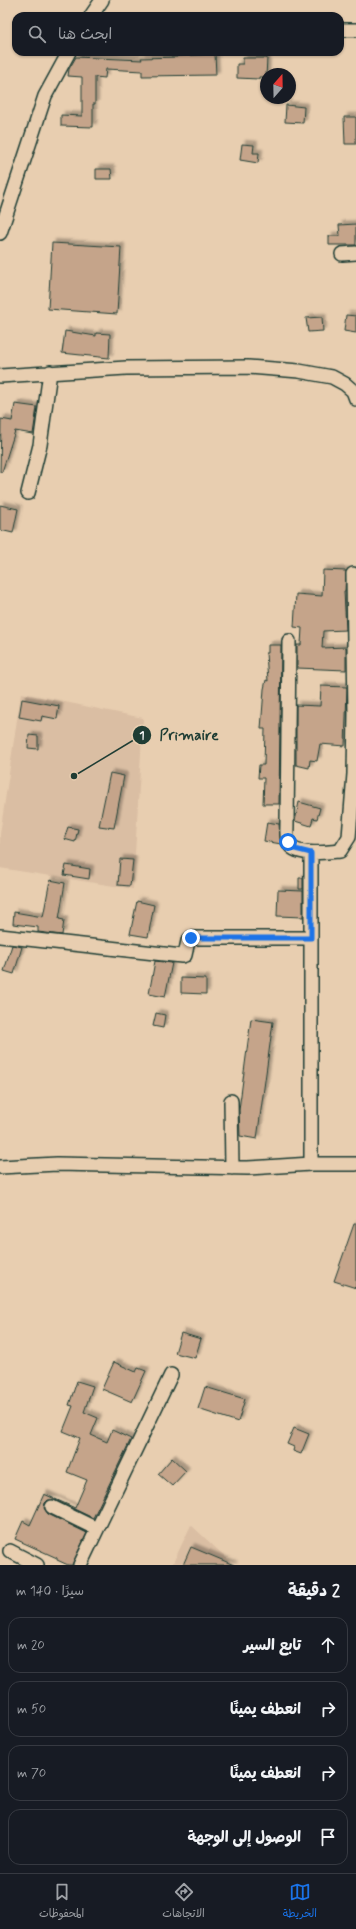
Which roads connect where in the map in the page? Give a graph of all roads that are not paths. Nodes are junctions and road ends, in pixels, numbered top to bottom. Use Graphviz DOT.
graph roads {
  1 [pos="102,0"];
  2 [pos="94,12"];
  3 [pos="344,30"];
  4 [pos="356,30"];
  5 [pos="67,56"];
  6 [pos="0,233"];
  7 [pos="356,253"];
  8 [pos="342,254"];
  9 [pos="50,372"];
  10 [pos="0,376"];
  11 [pos="356,399"];
  12 [pos="28,493"];
  13 [pos="353,574"];
  14 [pos="289,641"];
  15 [pos="311,853"];
  16 [pos="0,936"];
  17 [pos="311,938"];
  18 [pos="231,1101"];
  19 [pos="311,1164"];
  20 [pos="356,1164"];
  21 [pos="0,1167"];
  22 [pos="232,1168"];
  23 [pos="171,1375"];
  24 [pos="52,1507"];
  25 [pos="97,1529"];
  26 [pos="10,1552"];
  27 [pos="37,1565"];
  28 [pos="80,1565"];
  1 -- 2 [label="street"];
  3 -- 4 [label="street"];
  5 -- 6 [label="street"];
  7 -- 8 [label="street"];
  9 -- 10 [label="street"];
  9 -- 11 [label="street"];
  9 -- 12 [label="street"];
  13 -- 15 [label="street"];
  14 -- 15 [label="street"];
  15 -- 17 [label="street"];
  16 -- 17 [label="street"];
  17 -- 19 [label="street"];
  18 -- 22 [label="street"];
  19 -- 20 [label="street"];
  19 -- 22 [label="street"];
  21 -- 22 [label="street"];
  23 -- 25 [label="street"];
  24 -- 25 [label="street"];
  25 -- 28 [label="street"];
  26 -- 27 [label="street"];
}
